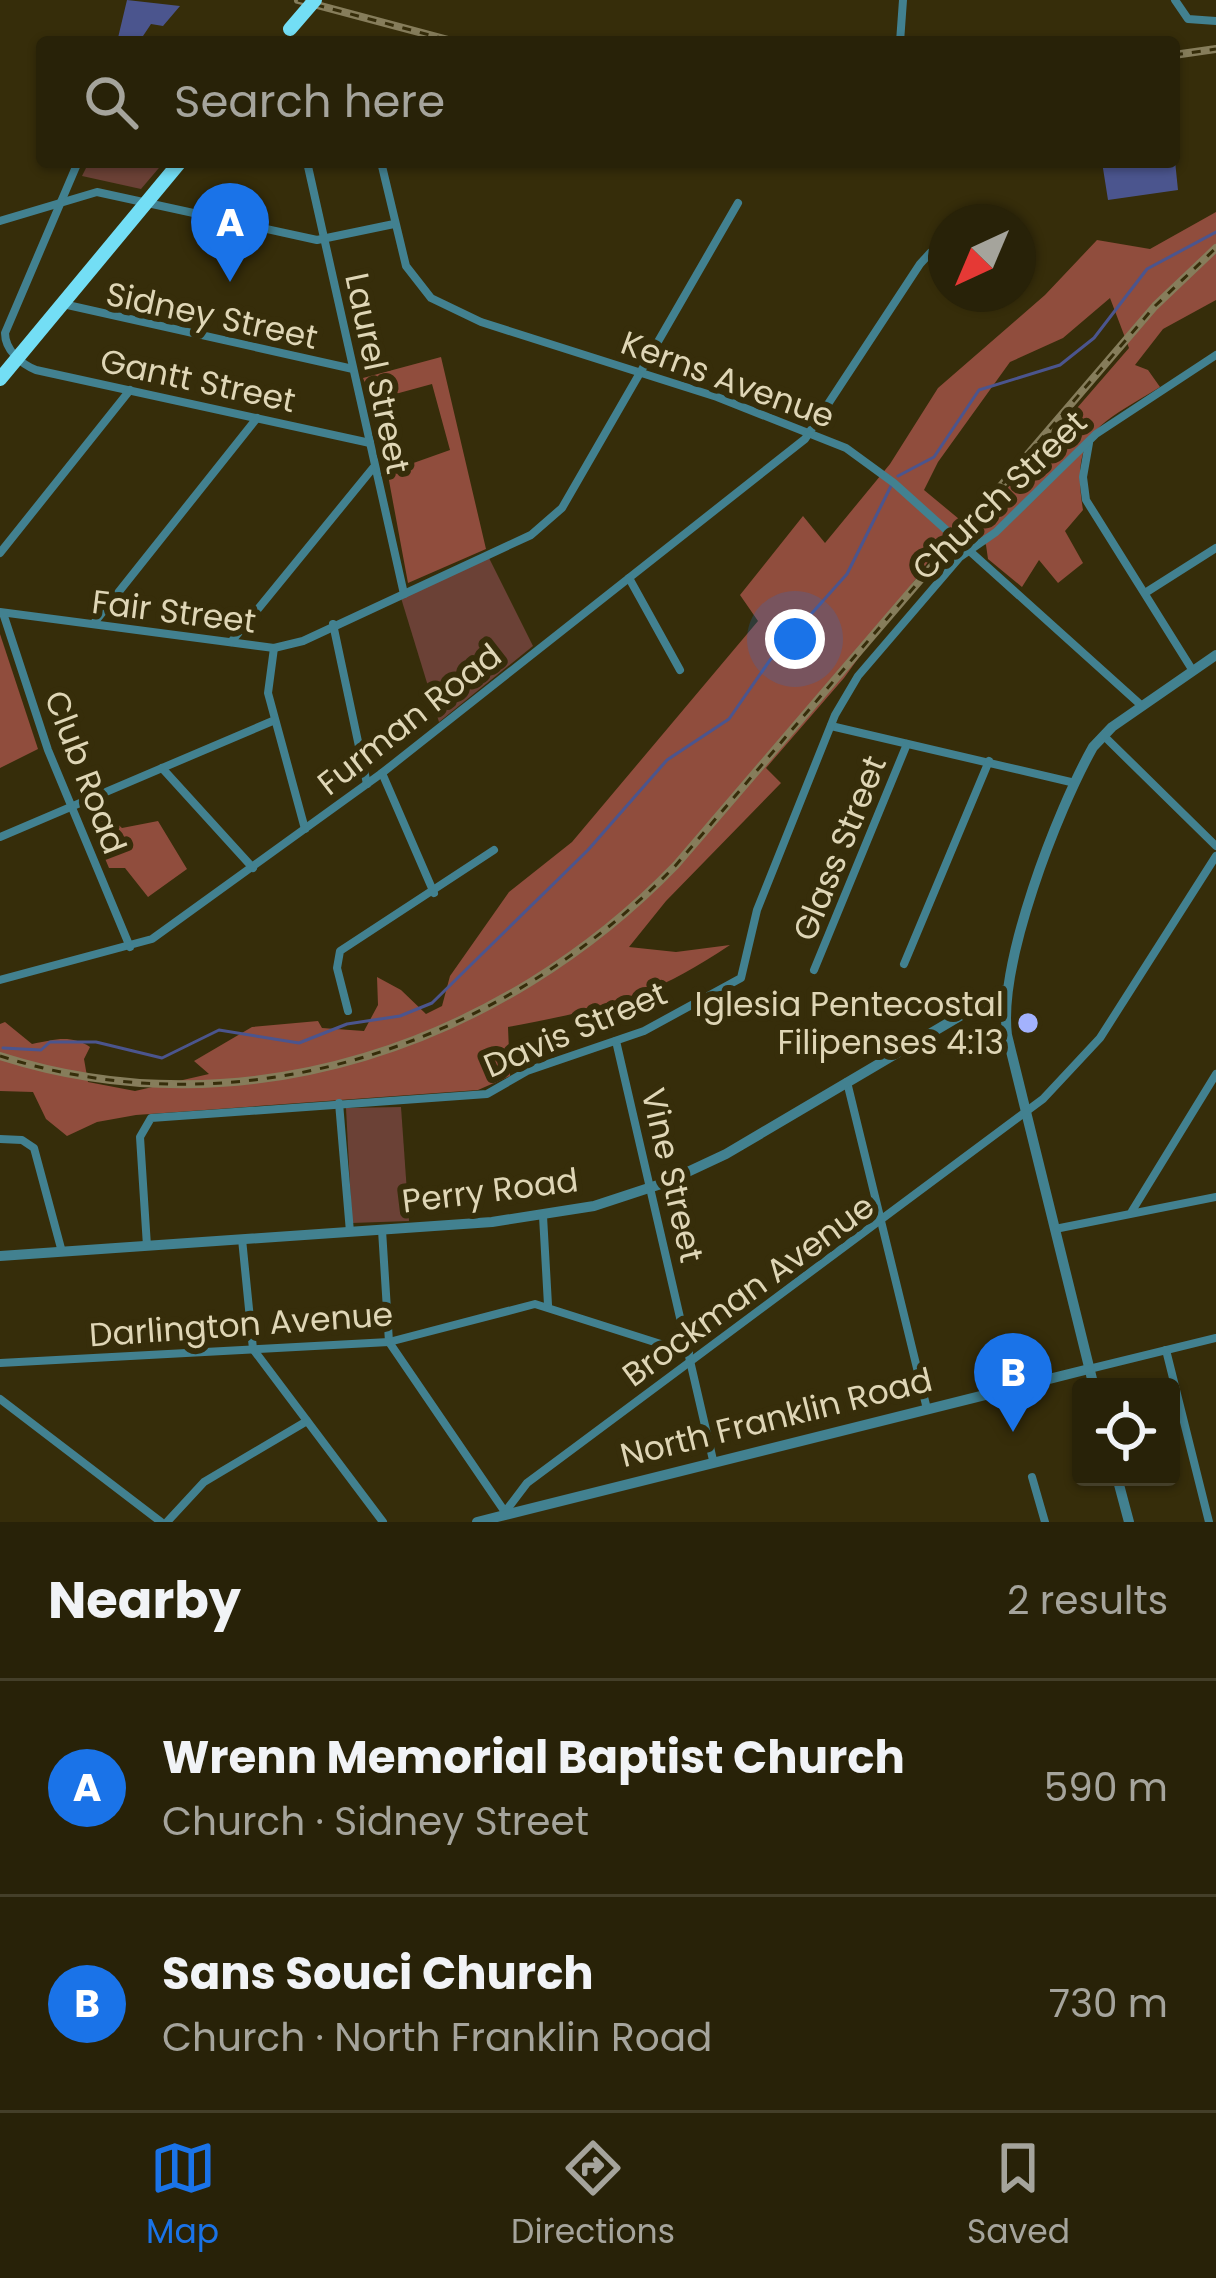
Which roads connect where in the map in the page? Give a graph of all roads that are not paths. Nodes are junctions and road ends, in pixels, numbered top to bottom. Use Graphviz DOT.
graph roads {
  1 [pos="315,0"];
  2 [pos="903,0"];
  3 [pos="1175,0"];
  4 [pos="1216,21"];
  5 [pos="284,36"];
  6 [pos="900,36"];
  7 [pos="76,168"];
  8 [pos="175,168"];
  9 [pos="308,168"];
  10 [pos="382,168"];
  11 [pos="59,201"];
  12 [pos="146,203"];
  13 [pos="738,203"];
  14 [pos="0,221"];
  15 [pos="395,224"];
  16 [pos="325,241"];
  17 [pos="928,256"];
  18 [pos="62,304"];
  19 [pos="1216,355"];
  20 [pos="17,358"];
  21 [pos="354,369"];
  22 [pos="641,371"];
  23 [pos="0,379"];
  24 [pos="130,390"];
  25 [pos="257,418"];
  26 [pos="812,430"];
  27 [pos="1089,442"];
  28 [pos="370,443"];
  29 [pos="374,467"];
  30 [pos="1216,548"];
  31 [pos="970,551"];
  32 [pos="0,553"];
  33 [pos="629,578"];
  34 [pos="1145,593"];
  35 [pos="404,594"];
  36 [pos="2,612"];
  37 [pos="333,624"];
  38 [pos="93,625"];
  39 [pos="231,643"];
  40 [pos="274,648"];
  41 [pos="1216,655"];
  42 [pos="680,670"];
  43 [pos="1193,670"];
  44 [pos="1142,706"];
  45 [pos="274,720"];
  46 [pos="831,726"];
  47 [pos="1102,735"];
  48 [pos="907,744"];
  49 [pos="988,761"];
  50 [pos="161,768"];
  51 [pos="382,773"];
  52 [pos="1076,783"];
  53 [pos="367,784"];
  54 [pos="73,806"];
  55 [pos="304,829"];
  56 [pos="0,838"];
  57 [pos="1216,846"];
  58 [pos="494,850"];
  59 [pos="1216,856"];
  60 [pos="253,868"];
  61 [pos="434,893"];
  62 [pos="130,947"];
  63 [pos="904,964"];
  64 [pos="746,970"];
  65 [pos="814,970"];
  66 [pos="0,980"];
  67 [pos="1004,990"];
  68 [pos="348,1012"];
  69 [pos="616,1041"];
  70 [pos="1216,1074"];
  71 [pos="847,1082"];
  72 [pos="339,1103"];
  73 [pos="1027,1114"];
  74 [pos="0,1139"];
  75 [pos="651,1187"];
  76 [pos="1216,1197"];
  77 [pos="1130,1213"];
  78 [pos="543,1216"];
  79 [pos="881,1221"];
  80 [pos="1054,1229"];
  81 [pos="382,1230"];
  82 [pos="350,1232"];
  83 [pos="242,1239"];
  84 [pos="147,1246"];
  85 [pos="62,1252"];
  86 [pos="0,1256"];
  87 [pos="548,1305"];
  88 [pos="1216,1338"];
  89 [pos="389,1342"];
  90 [pos="253,1349"];
  91 [pos="1166,1350"];
  92 [pos="689,1358"];
  93 [pos="0,1363"];
  94 [pos="1089,1369"];
  95 [pos="1092,1378"];
  96 [pos="0,1399"];
  97 [pos="927,1408"];
  98 [pos="307,1421"];
  99 [pos="713,1460"];
  100 [pos="1033,1477"];
  101 [pos="1118,1486"];
  102 [pos="505,1512"];
  103 [pos="1124,1521"];
  104 [pos="164,1522"];
  105 [pos="383,1522"];
  106 [pos="477,1522"];
  107 [pos="1045,1522"];
  108 [pos="1209,1522"];
  1 -- 5 [label="highway, bridge"];
  2 -- 6 [label="street"];
  3 -- 4 [label="street"];
  7 -- 11 [label="street"];
  8 -- 12 [label="highway"];
  9 -- 16 [label="street, Laurel Street"];
  10 -- 15 [label="street, Kerns Avenue"];
  11 -- 12 [label="street"];
  11 -- 14 [label="street"];
  11 -- 20 [label="street"];
  12 -- 16 [label="street"];
  12 -- 18 [label="highway"];
  13 -- 22 [label="street, Fair Street"];
  15 -- 16 [label="street"];
  15 -- 22 [label="street, Kerns Avenue"];
  16 -- 21 [label="street, Laurel Street"];
  17 -- 26 [label="street, Furman Road"];
  18 -- 20 [label="highway"];
  18 -- 21 [label="street, Sidney Street"];
  19 -- 27 [label="street, Church Street"];
  20 -- 23 [label="highway"];
  20 -- 24 [label="street, Gantt Street"];
  21 -- 28 [label="street, Laurel Street"];
  22 -- 26 [label="street, Kerns Avenue"];
  22 -- 35 [label="street, Fair Street"];
  24 -- 25 [label="street, Gantt Street"];
  24 -- 32 [label="street"];
  25 -- 28 [label="street, Gantt Street"];
  25 -- 38 [label="street"];
  26 -- 31 [label="street, Kerns Avenue"];
  26 -- 33 [label="street, Furman Road"];
  27 -- 31 [label="street, Church Street"];
  27 -- 34 [label="street"];
  28 -- 29 [label="street, Laurel Street"];
  29 -- 35 [label="street, Laurel Street"];
  29 -- 39 [label="street"];
  30 -- 34 [label="street"];
  31 -- 44 [label="street, Kerns Avenue"];
  31 -- 46 [label="street, Church Street"];
  33 -- 42 [label="street"];
  33 -- 51 [label="street, Furman Road"];
  34 -- 43 [label="street"];
  35 -- 37 [label="street, Fair Street"];
  36 -- 38 [label="street, Fair Street"];
  36 -- 54 [label="street, Club Road"];
  37 -- 40 [label="street, Fair Street"];
  37 -- 53 [label="street"];
  38 -- 39 [label="street, Fair Street"];
  39 -- 40 [label="street, Fair Street"];
  40 -- 45 [label="street"];
  41 -- 43 [label="street"];
  43 -- 44 [label="street"];
  44 -- 47 [label="street"];
  45 -- 50 [label="street"];
  45 -- 55 [label="street"];
  46 -- 48 [label="street"];
  46 -- 64 [label="street, Church Street"];
  47 -- 52 [label="street"];
  47 -- 57 [label="street"];
  48 -- 49 [label="street"];
  48 -- 65 [label="street, Glass Street"];
  49 -- 52 [label="street"];
  49 -- 63 [label="street"];
  50 -- 54 [label="street"];
  50 -- 60 [label="street"];
  51 -- 53 [label="street, Furman Road"];
  51 -- 61 [label="street"];
  52 -- 67 [label="street"];
  53 -- 55 [label="street, Furman Road"];
  54 -- 56 [label="street"];
  54 -- 62 [label="street, Club Road"];
  55 -- 60 [label="street, Furman Road"];
  58 -- 61 [label="street"];
  59 -- 73 [label="street, Brockman Avenue"];
  60 -- 62 [label="street, Furman Road"];
  61 -- 68 [label="street"];
  62 -- 66 [label="street, Furman Road"];
  64 -- 69 [label="street, Davis Street"];
  67 -- 71 [label="street, Perry Road"];
  67 -- 73 [label="street"];
  69 -- 72 [label="street, Davis Street"];
  69 -- 75 [label="street, Vine Street"];
  70 -- 77 [label="street"];
  71 -- 75 [label="street, Perry Road"];
  71 -- 79 [label="street"];
  72 -- 82 [label="street"];
  72 -- 84 [label="street, Davis Street"];
  73 -- 79 [label="street, Brockman Avenue"];
  73 -- 80 [label="street"];
  74 -- 85 [label="street"];
  75 -- 78 [label="street, Perry Road"];
  75 -- 92 [label="street, Vine Street"];
  76 -- 77 [label="street"];
  77 -- 80 [label="street"];
  78 -- 81 [label="street, Perry Road"];
  78 -- 87 [label="street"];
  79 -- 92 [label="street, Brockman Avenue"];
  79 -- 97 [label="street"];
  80 -- 94 [label="street"];
  81 -- 82 [label="street, Perry Road"];
  81 -- 89 [label="street"];
  82 -- 83 [label="street, Perry Road"];
  83 -- 84 [label="street, Perry Road"];
  83 -- 90 [label="street"];
  84 -- 85 [label="street, Perry Road"];
  85 -- 86 [label="street, Perry Road"];
  87 -- 89 [label="street, Darlington Avenue"];
  87 -- 92 [label="street, Darlington Avenue"];
  88 -- 91 [label="street"];
  89 -- 90 [label="street, Darlington Avenue"];
  89 -- 102 [label="street"];
  90 -- 93 [label="street, Darlington Avenue"];
  90 -- 98 [label="street"];
  91 -- 94 [label="street"];
  91 -- 108 [label="street"];
  92 -- 99 [label="street, Vine Street"];
  92 -- 102 [label="street, Brockman Avenue"];
  94 -- 95 [label="street"];
  94 -- 97 [label="street, North Franklin Road"];
  96 -- 104 [label="street"];
  97 -- 99 [label="street, North Franklin Road"];
  98 -- 104 [label="street"];
  98 -- 105 [label="street"];
  99 -- 102 [label="street, North Franklin Road"];
  100 -- 107 [label="street"];
  101 -- 103 [label="street"];
  102 -- 106 [label="street, North Franklin Road"];
}
